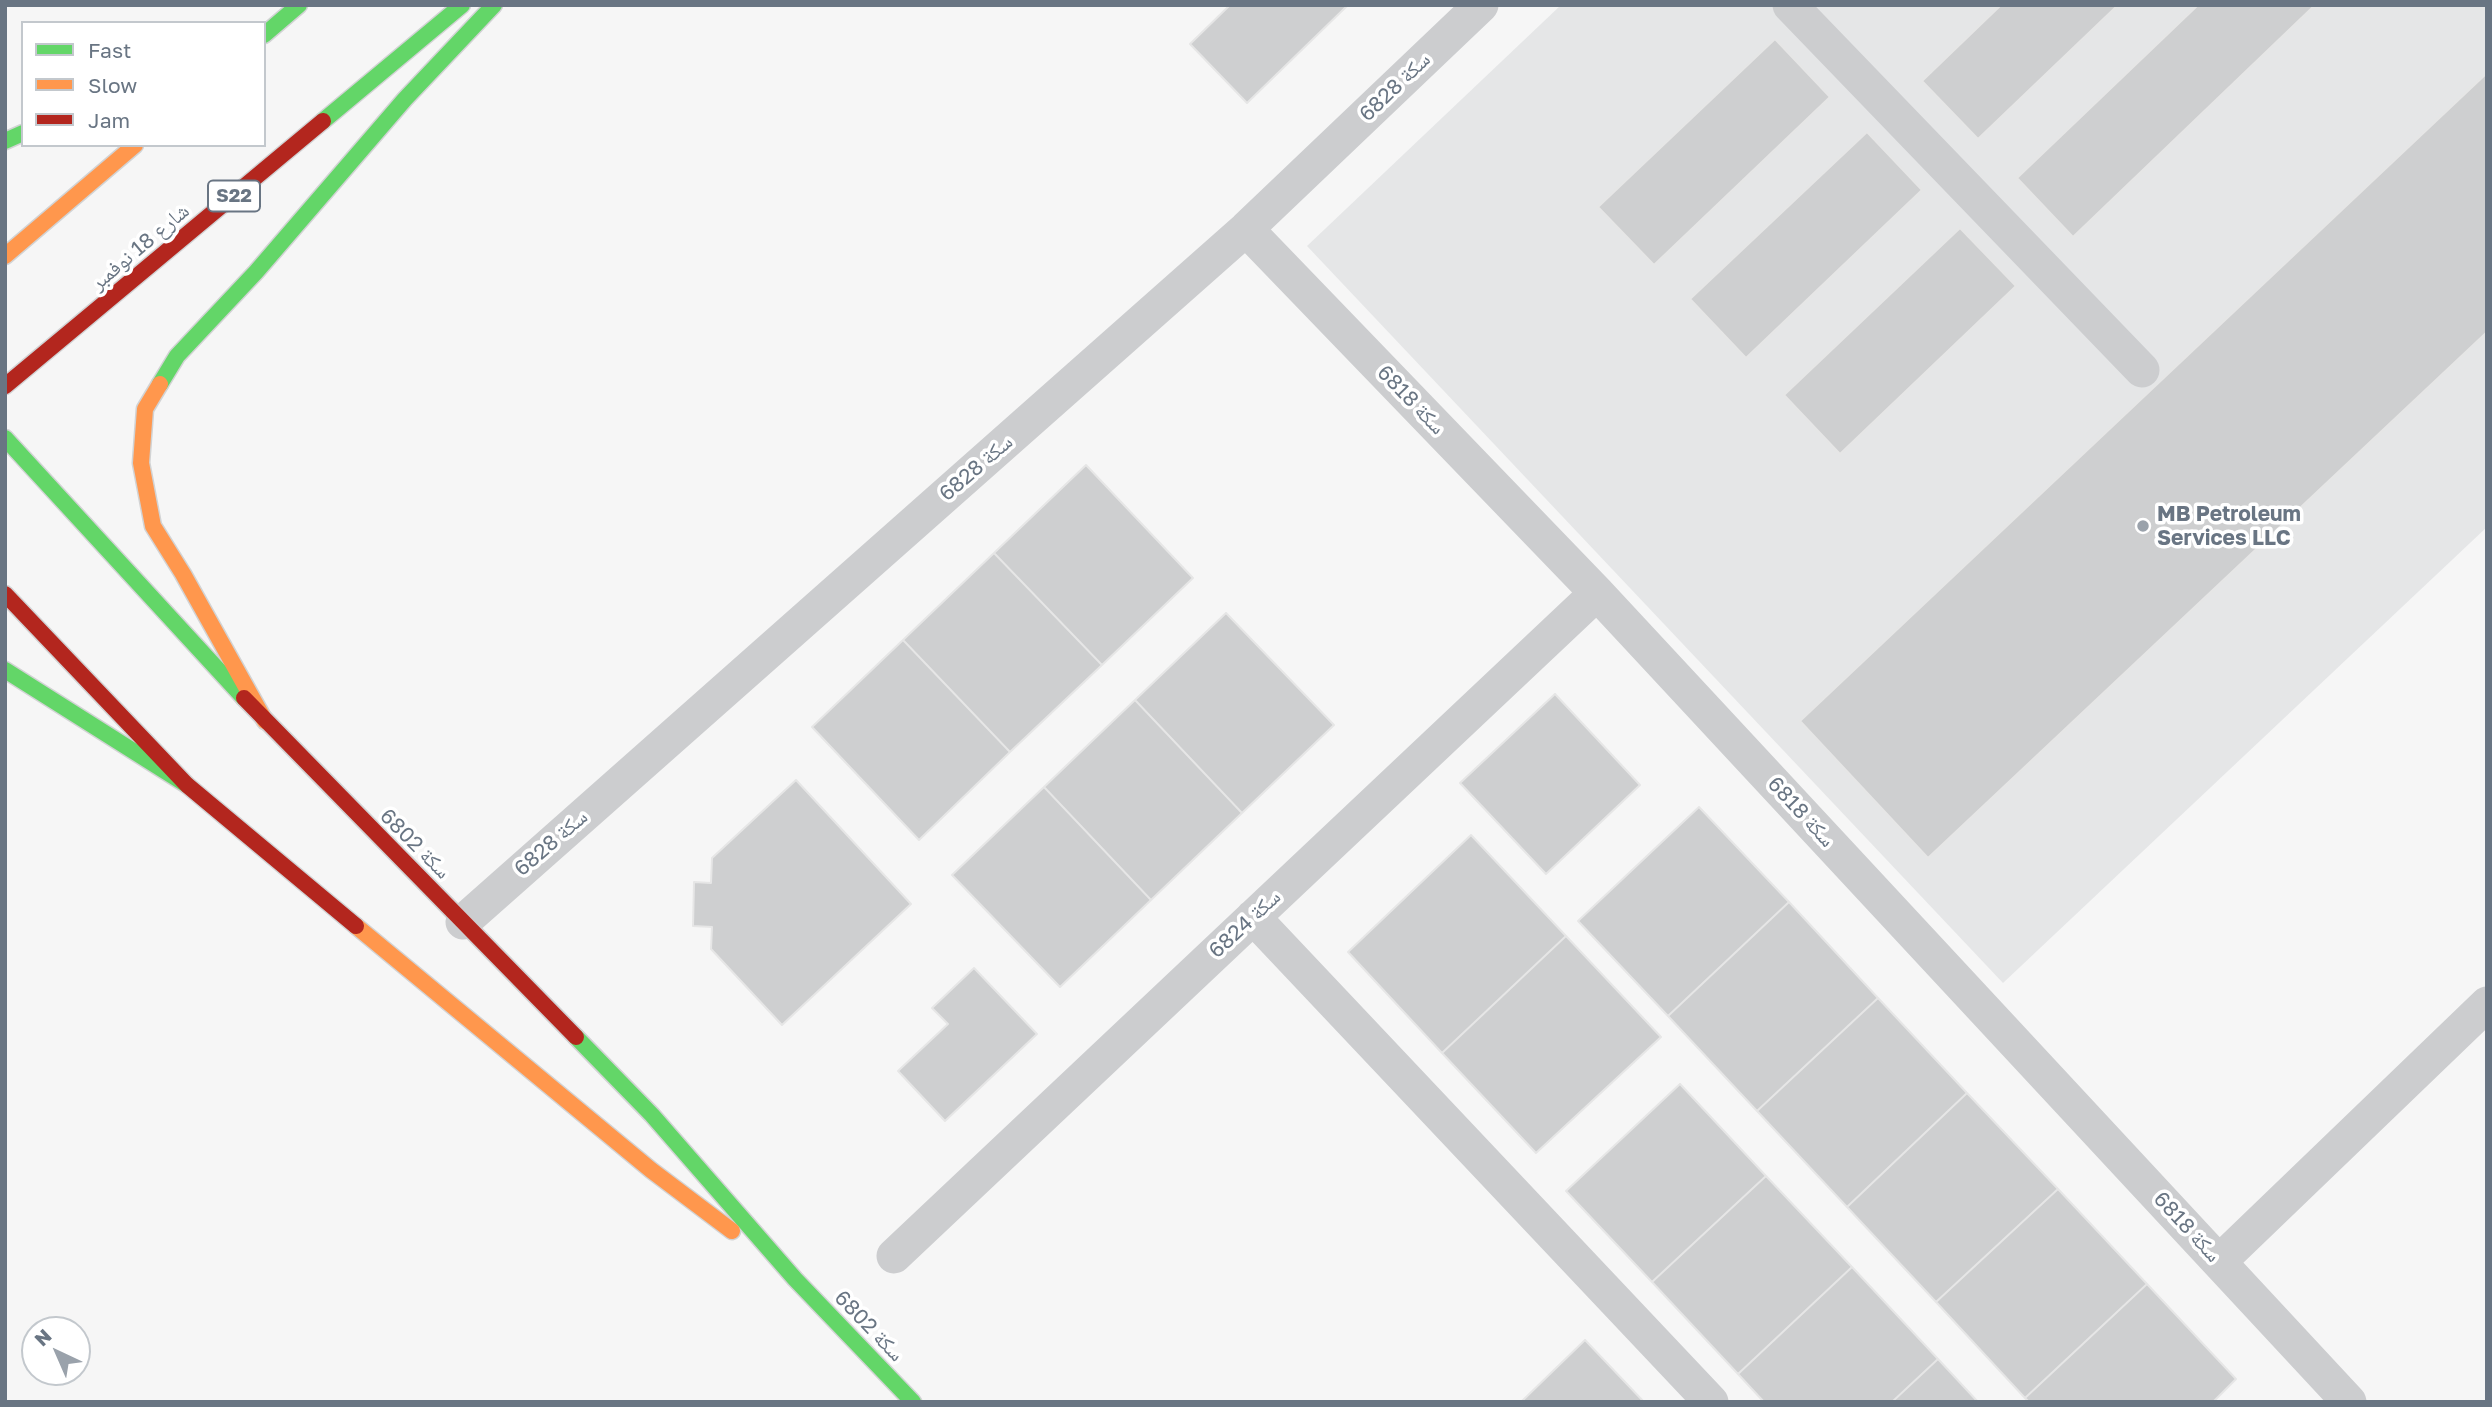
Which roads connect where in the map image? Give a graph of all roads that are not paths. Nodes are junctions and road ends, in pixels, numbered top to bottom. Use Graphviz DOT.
graph roads {
  1 [pos="297,5"];
  2 [pos="462,5"];
  3 [pos="494,5"];
  4 [pos="1481,5"];
  5 [pos="1790,5"];
  6 [pos="261,21"];
  7 [pos="266,33"];
  8 [pos="21,134"];
  9 [pos="5,141"];
  10 [pos="133,147"];
  11 [pos="1246,229"];
  12 [pos="5,256"];
  13 [pos="2142,370"];
  14 [pos="5,386"];
  15 [pos="5,438"];
  16 [pos="1597,593"];
  17 [pos="5,594"];
  18 [pos="5,670"];
  19 [pos="265,722"];
  20 [pos="187,785"];
  21 [pos="1253,917"];
  22 [pos="463,922"];
  23 [pos="2487,1004"];
  24 [pos="894,1256"];
  25 [pos="2219,1262"];
  26 [pos="796,1279"];
  27 [pos="913,1402"];
  28 [pos="1711,1402"];
  29 [pos="2349,1402"];
  1 -- 6 [label="street"];
  1 -- 7 [label="street"];
  2 -- 14 [label="street, شارع 18 نوفمبر / S22"];
  3 -- 19 [label="street"];
  4 -- 11 [label="street, سكة 6828"];
  5 -- 13 [label="street"];
  8 -- 9 [label="street"];
  10 -- 12 [label="street"];
  11 -- 16 [label="street, سكة 6818"];
  11 -- 22 [label="street, سكة 6828"];
  15 -- 19 [label="street, سكة 6802"];
  16 -- 21 [label="street, سكة 6824"];
  16 -- 25 [label="street, سكة 6818"];
  17 -- 20 [label="street, سكة 6802"];
  18 -- 20 [label="street"];
  19 -- 22 [label="street, سكة 6802"];
  20 -- 26 [label="street, سكة 6802"];
  21 -- 24 [label="street, سكة 6824"];
  21 -- 28 [label="street"];
  22 -- 26 [label="street, سكة 6802"];
  23 -- 25 [label="street"];
  25 -- 29 [label="street, سكة 6818"];
  26 -- 27 [label="street, سكة 6802"];
}
